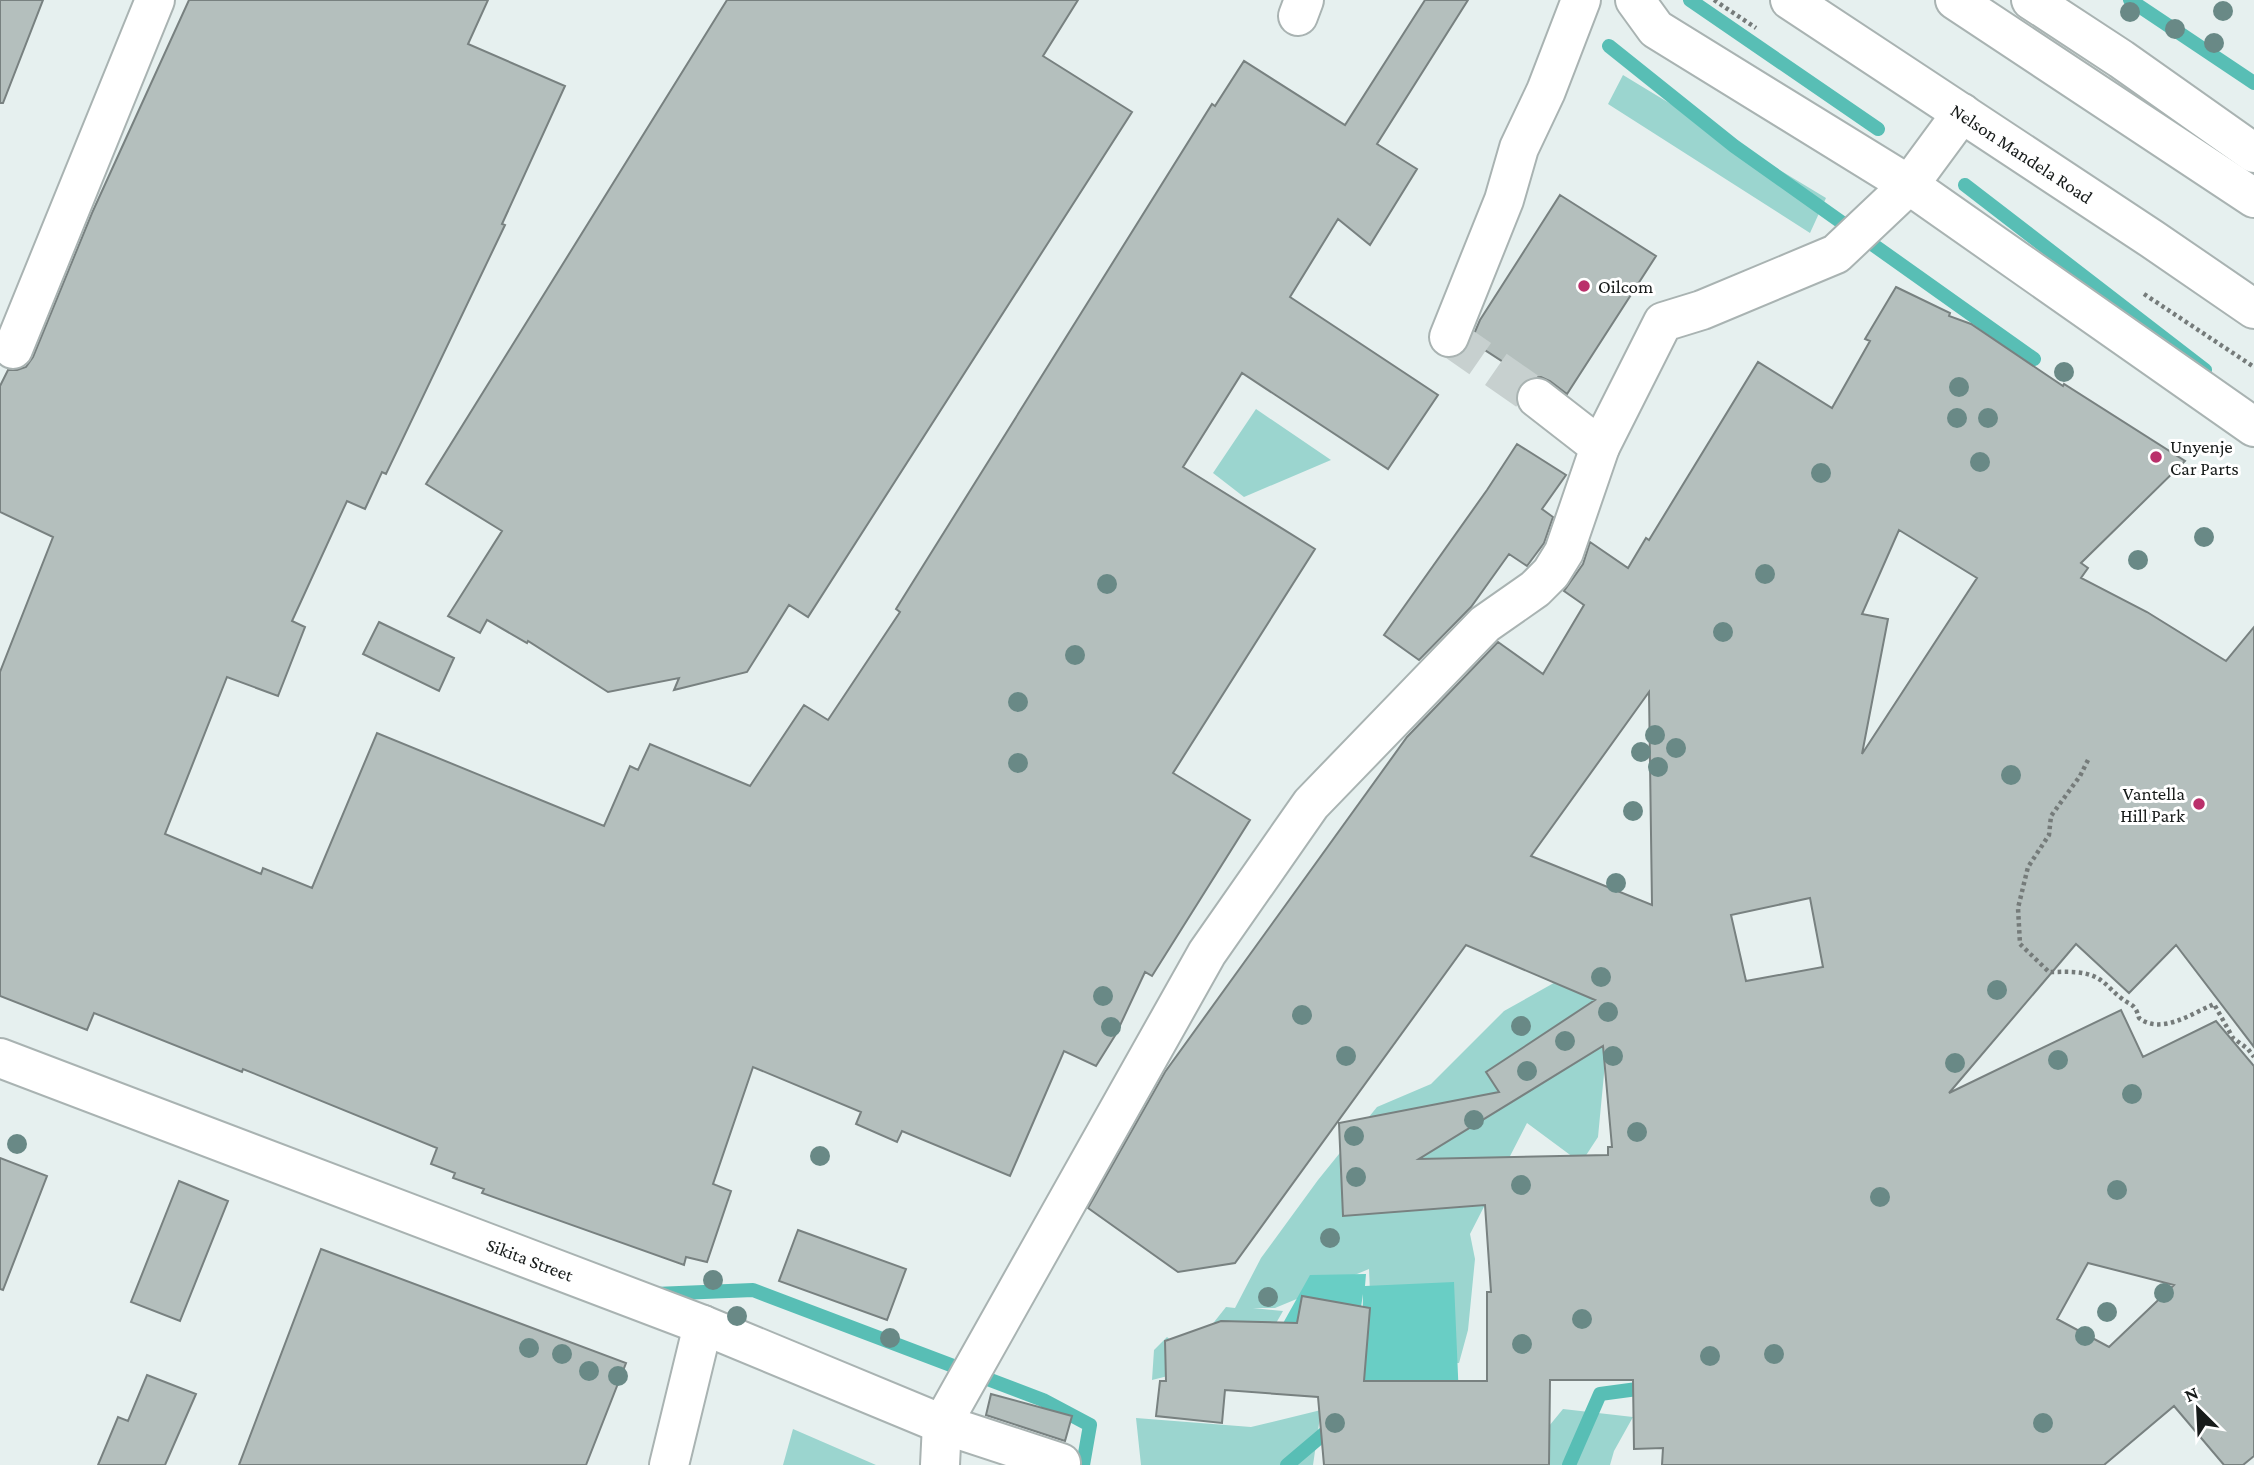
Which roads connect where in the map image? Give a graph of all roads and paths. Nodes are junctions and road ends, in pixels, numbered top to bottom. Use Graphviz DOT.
graph roads {
  1 [pos="155,0"];
  2 [pos="1581,0"];
  3 [pos="1635,0"];
  4 [pos="1790,0"];
  5 [pos="1955,0"];
  6 [pos="2031,0"];
  7 [pos="1962,113"];
  8 [pos="2254,152"];
  9 [pos="1909,185"];
  10 [pos="2254,198"];
  11 [pos="2254,309"];
  12 [pos="1449,337"];
  13 [pos="13,349"];
  14 [pos="1537,398"];
  15 [pos="2254,427"];
  16 [pos="1600,447"];
  17 [pos="2088,761"];
  18 [pos="2254,1057"];
  19 [pos="0,1058"];
  20 [pos="703,1325"];
  21 [pos="942,1424"];
  22 [pos="1060,1462"];
  23 [pos="669,1465"];
  24 [pos="940,1465"];
  1 -- 13 [label="street"];
  2 -- 12 [label="street"];
  3 -- 9 [label="street"];
  4 -- 7 [label="street, Nelson Mandela Road"];
  5 -- 10 [label="street"];
  6 -- 8 [label="street"];
  7 -- 9 [label="street"];
  7 -- 11 [label="street, Nelson Mandela Road"];
  9 -- 15 [label="street"];
  9 -- 16 [label="street"];
  14 -- 16 [label="street"];
  16 -- 21 [label="street"];
  17 -- 18 [label="path"];
  19 -- 20 [label="street, Sikita Street"];
  20 -- 21 [label="street, Sikita Street"];
  20 -- 23 [label="street"];
  21 -- 22 [label="street, Sikita Street"];
  21 -- 24 [label="street"];
}
